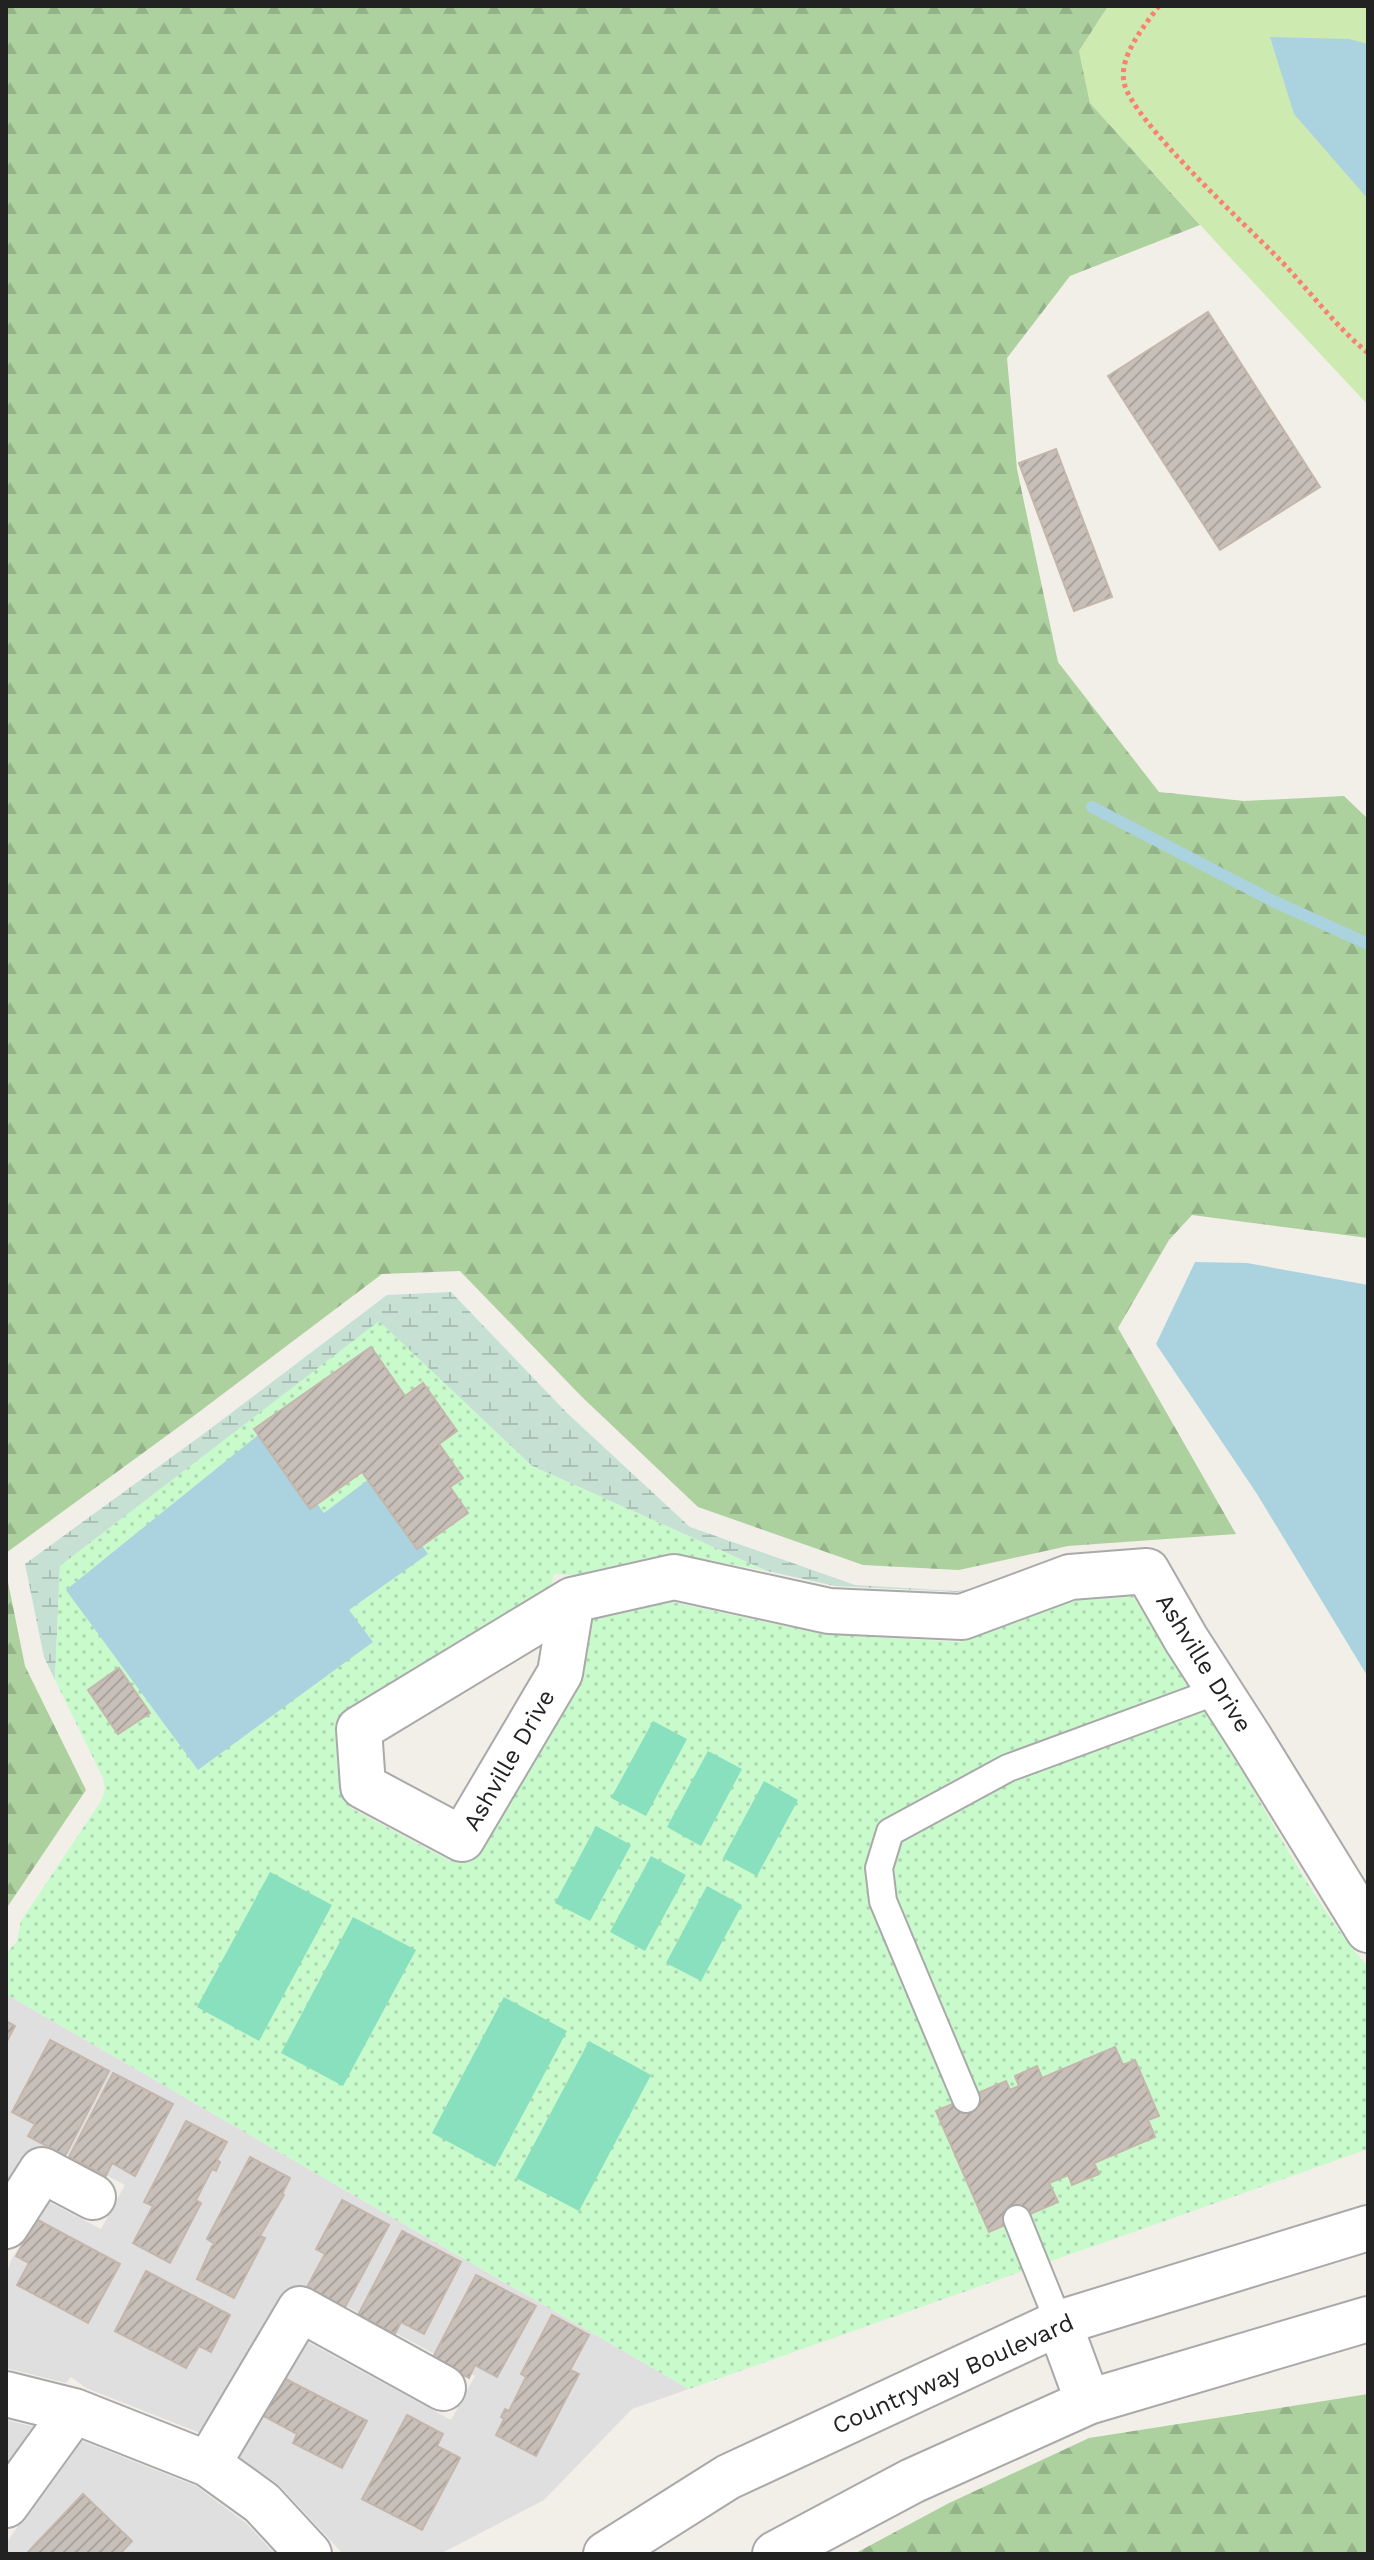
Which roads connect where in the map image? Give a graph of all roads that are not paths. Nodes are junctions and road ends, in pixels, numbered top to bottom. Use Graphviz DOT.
graph roads {
  1 [pos="572,1600"];
  2 [pos="1220,1690"];
  3 [pos="1368,1930"];
  4 [pos="966,2099"];
  5 [pos="93,2197"];
  6 [pos="1017,2219"];
  7 [pos="6,2226"];
  8 [pos="1368,2228"];
  9 [pos="1368,2319"];
  10 [pos="1059,2323"];
  11 [pos="443,2388"];
  12 [pos="6,2394"];
  13 [pos="1088,2402"];
  14 [pos="74,2411"];
  15 [pos="208,2464"];
  16 [pos="6,2505"];
  17 [pos="309,2554"];
  18 [pos="606,2554"];
  19 [pos="775,2554"];
  1 -- 1 [label="street, Ashville Drive"];
  1 -- 2 [label="street, Ashville Drive"];
  2 -- 3 [label="street, Ashville Drive"];
  2 -- 4 [label="lane"];
  5 -- 7 [label="street"];
  6 -- 10 [label="lane"];
  8 -- 10 [label="street, Countryway Boulevard"];
  9 -- 13 [label="street"];
  10 -- 13 [label="street"];
  10 -- 18 [label="street, Countryway Boulevard"];
  11 -- 15 [label="street"];
  12 -- 14 [label="street"];
  13 -- 19 [label="street"];
  14 -- 15 [label="street"];
  14 -- 16 [label="street"];
  15 -- 17 [label="street"];
}
